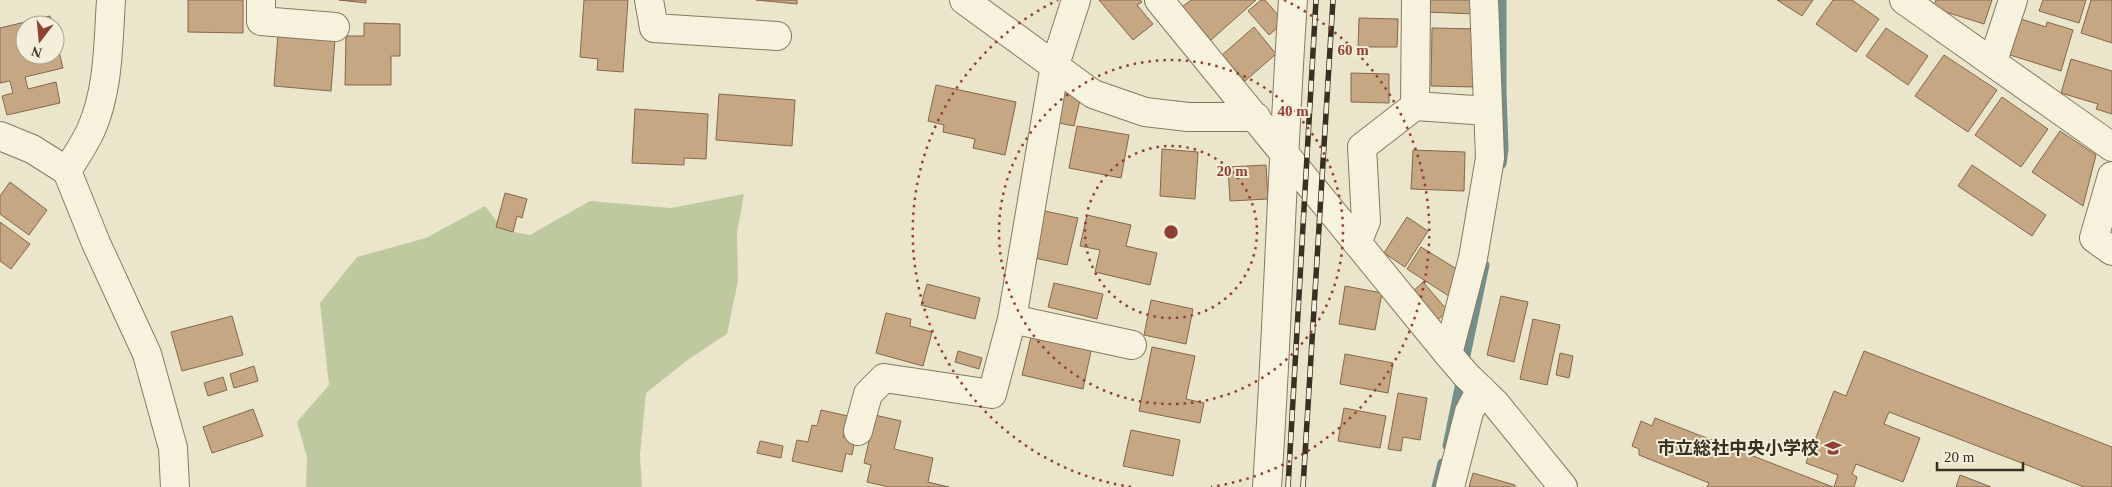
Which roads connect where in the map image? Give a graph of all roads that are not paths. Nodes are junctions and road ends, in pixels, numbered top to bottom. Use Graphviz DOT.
graph roads {
  1 [pos="111,0"];
  2 [pos="261,0"];
  3 [pos="649,0"];
  4 [pos="964,0"];
  5 [pos="1076,0"];
  6 [pos="1159,0"];
  7 [pos="1293,0"];
  8 [pos="1416,0"];
  9 [pos="1484,0"];
  10 [pos="1904,0"];
  11 [pos="2013,0"];
  12 [pos="335,26"];
  13 [pos="777,36"];
  14 [pos="1993,61"];
  15 [pos="1055,65"];
  16 [pos="1415,106"];
  17 [pos="1488,111"];
  18 [pos="1256,117"];
  19 [pos="0,136"];
  20 [pos="2112,147"];
  21 [pos="1283,150"];
  22 [pos="68,171"];
  23 [pos="2112,176"];
  24 [pos="1356,243"];
  25 [pos="2112,251"];
  26 [pos="1012,319"];
  27 [pos="1132,345"];
  28 [pos="1463,370"];
  29 [pos="858,431"];
  30 [pos="175,487"];
  31 [pos="1267,487"];
  32 [pos="1450,487"];
  33 [pos="1563,487"];
  1 -- 22 [label="street"];
  2 -- 12 [label="street"];
  3 -- 13 [label="street"];
  4 -- 15 [label="street"];
  5 -- 15 [label="street"];
  6 -- 18 [label="street"];
  7 -- 21 [label="street"];
  8 -- 16 [label="street"];
  9 -- 17 [label="street"];
  10 -- 14 [label="street"];
  11 -- 14 [label="street"];
  14 -- 20 [label="street"];
  15 -- 18 [label="street"];
  15 -- 26 [label="street"];
  16 -- 17 [label="street"];
  16 -- 24 [label="street"];
  17 -- 28 [label="street"];
  18 -- 21 [label="street"];
  19 -- 22 [label="street"];
  21 -- 24 [label="street"];
  21 -- 31 [label="street"];
  22 -- 30 [label="street"];
  23 -- 25 [label="street"];
  24 -- 28 [label="street"];
  26 -- 27 [label="street"];
  26 -- 29 [label="street"];
  28 -- 32 [label="street"];
  28 -- 33 [label="street"];
}
